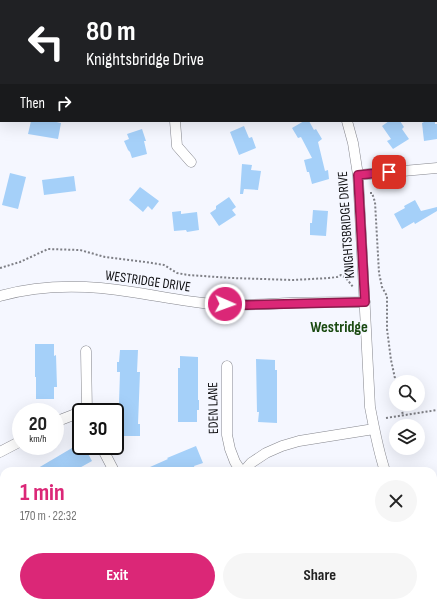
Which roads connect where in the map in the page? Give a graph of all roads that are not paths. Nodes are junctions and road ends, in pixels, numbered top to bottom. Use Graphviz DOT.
graph roads {
  1 [pos="175,122"];
  2 [pos="347,122"];
  3 [pos="191,162"];
  4 [pos="437,168"];
  5 [pos="358,175"];
  6 [pos="0,296"];
  7 [pos="365,302"];
  8 [pos="86,351"];
  9 [pos="227,366"];
  10 [pos="86,403"];
  11 [pos="374,429"];
  12 [pos="12,446"];
  13 [pos="0,452"];
  14 [pos="106,455"];
  15 [pos="112,467"];
  16 [pos="238,467"];
  17 [pos="248,467"];
  18 [pos="384,467"];
  1 -- 3 [label="street"];
  2 -- 5 [label="street, KNIGHTSBRIDGE DRIVE"];
  4 -- 5 [label="street"];
  5 -- 7 [label="street, KNIGHTSBRIDGE DRIVE"];
  6 -- 7 [label="street, WESTRIDGE DRIVE"];
  7 -- 11 [label="street, KNIGHTSBRIDGE DRIVE"];
  8 -- 10 [label="street"];
  9 -- 16 [label="street, EDEN LANE"];
  11 -- 17 [label="street"];
  11 -- 18 [label="street, KNIGHTSBRIDGE DRIVE"];
  12 -- 13 [label="street"];
  14 -- 15 [label="street"];
}
